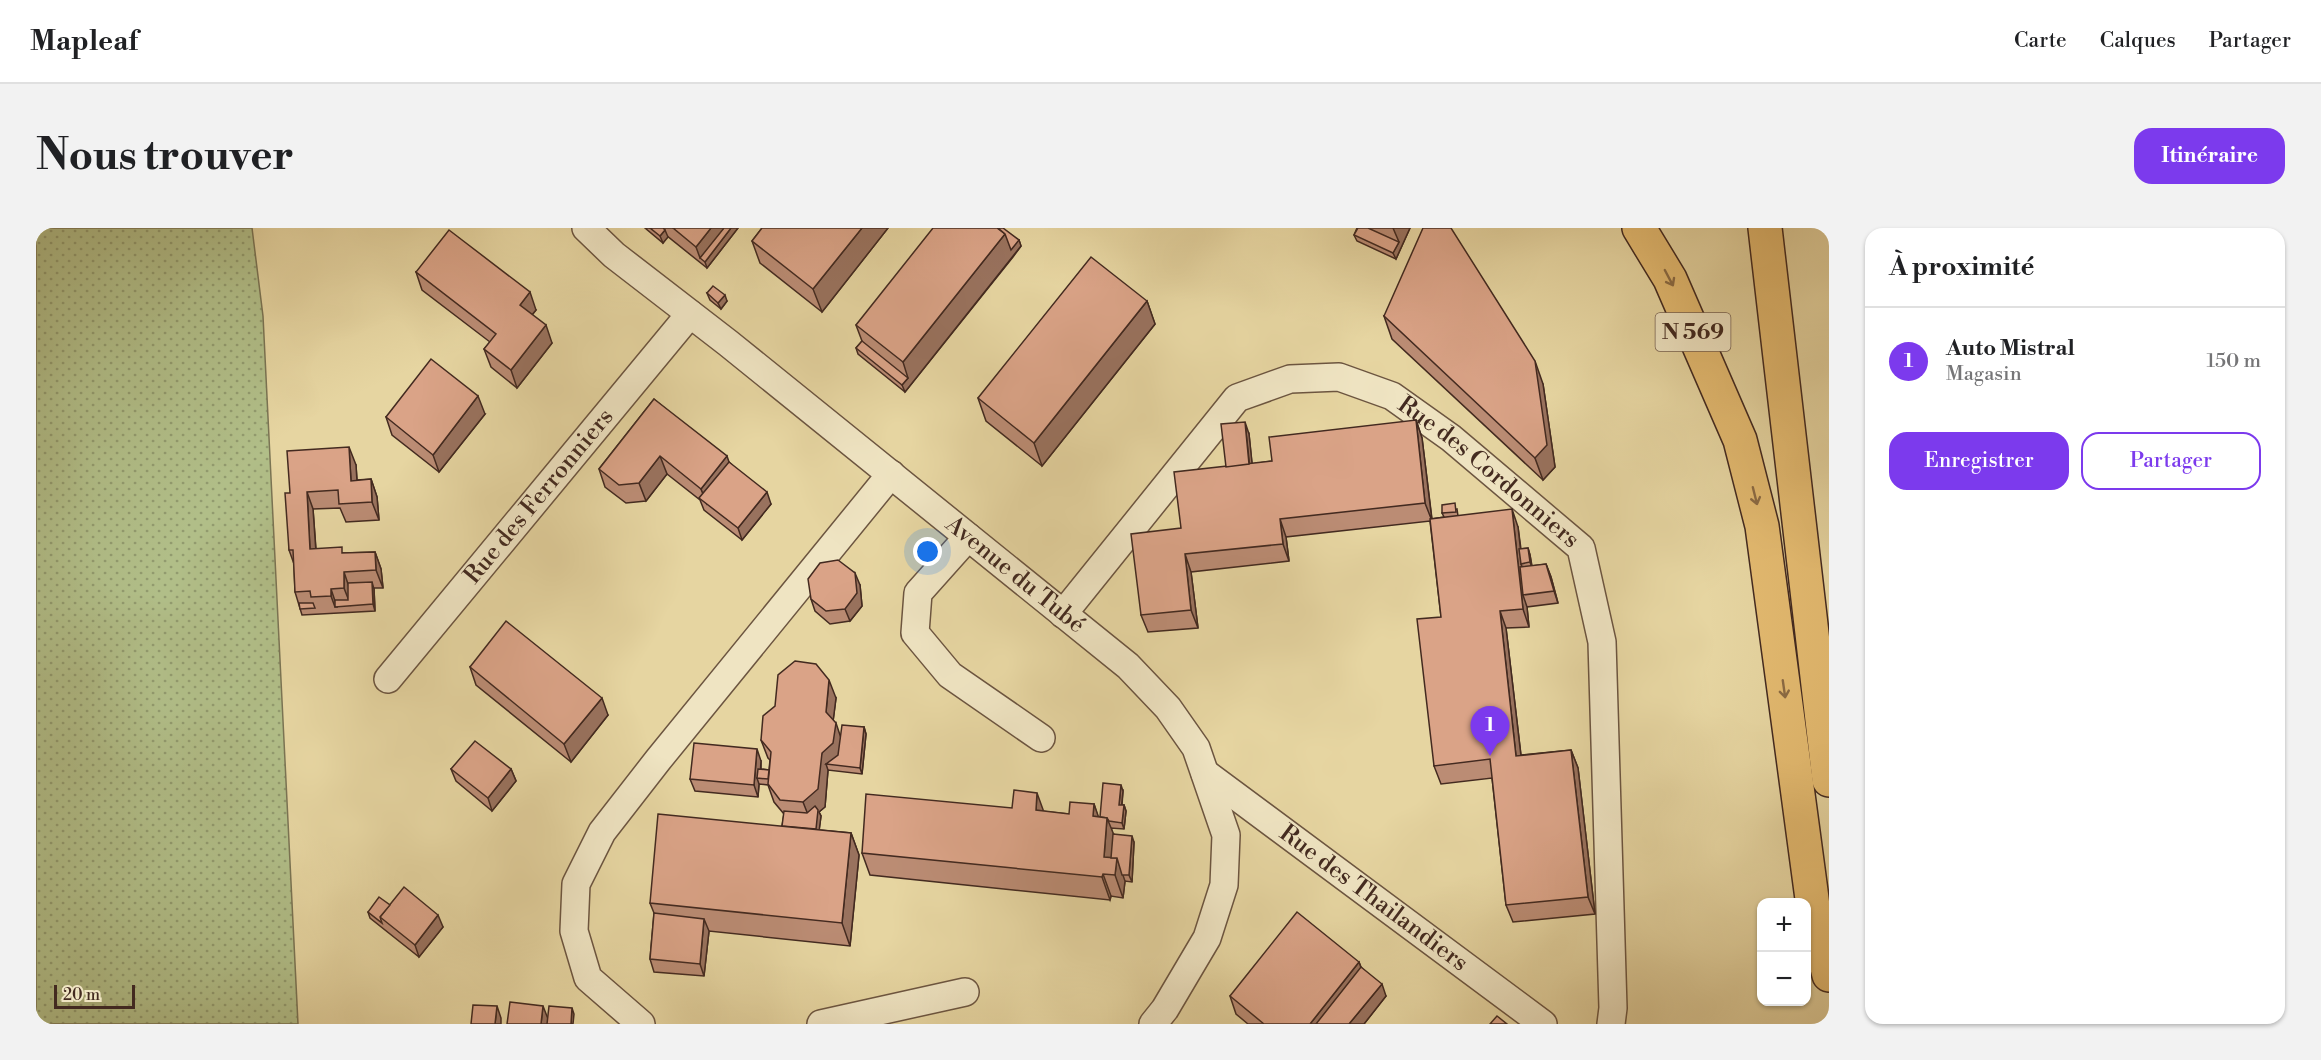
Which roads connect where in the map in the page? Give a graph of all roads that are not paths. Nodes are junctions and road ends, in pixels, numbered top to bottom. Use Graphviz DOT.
graph roads {
  1 [pos="586,228"];
  2 [pos="1639,228"];
  3 [pos="1765,228"];
  4 [pos="1778,228"];
  5 [pos="1774,300"];
  6 [pos="690,314"];
  7 [pos="891,474"];
  8 [pos="968,537"];
  9 [pos="1064,614"];
  10 [pos="388,679"];
  11 [pos="1041,738"];
  12 [pos="1205,772"];
  13 [pos="1829,780"];
  14 [pos="1829,975"];
  15 [pos="966,992"];
  16 [pos="642,1024"];
  17 [pos="821,1024"];
  18 [pos="1153,1024"];
  19 [pos="1543,1024"];
  20 [pos="1611,1024"];
  1 -- 6 [label="street, Avenue du Tubé"];
  2 -- 14 [label="main road, N 569, one-way"];
  3 -- 5 [label="main road"];
  4 -- 5 [label="main road"];
  5 -- 13 [label="main road"];
  6 -- 7 [label="street, Avenue du Tubé"];
  6 -- 10 [label="street, Rue des Ferronniers"];
  7 -- 8 [label="street, Avenue du Tubé"];
  7 -- 16 [label="street"];
  8 -- 9 [label="street, Avenue du Tubé"];
  8 -- 11 [label="street"];
  9 -- 12 [label="street, Avenue du Tubé"];
  9 -- 20 [label="street, Rue des Cordonniers"];
  12 -- 18 [label="street, Avenue du Tubé"];
  12 -- 19 [label="street, Rue des Thailandiers"];
  15 -- 17 [label="street"];
}
